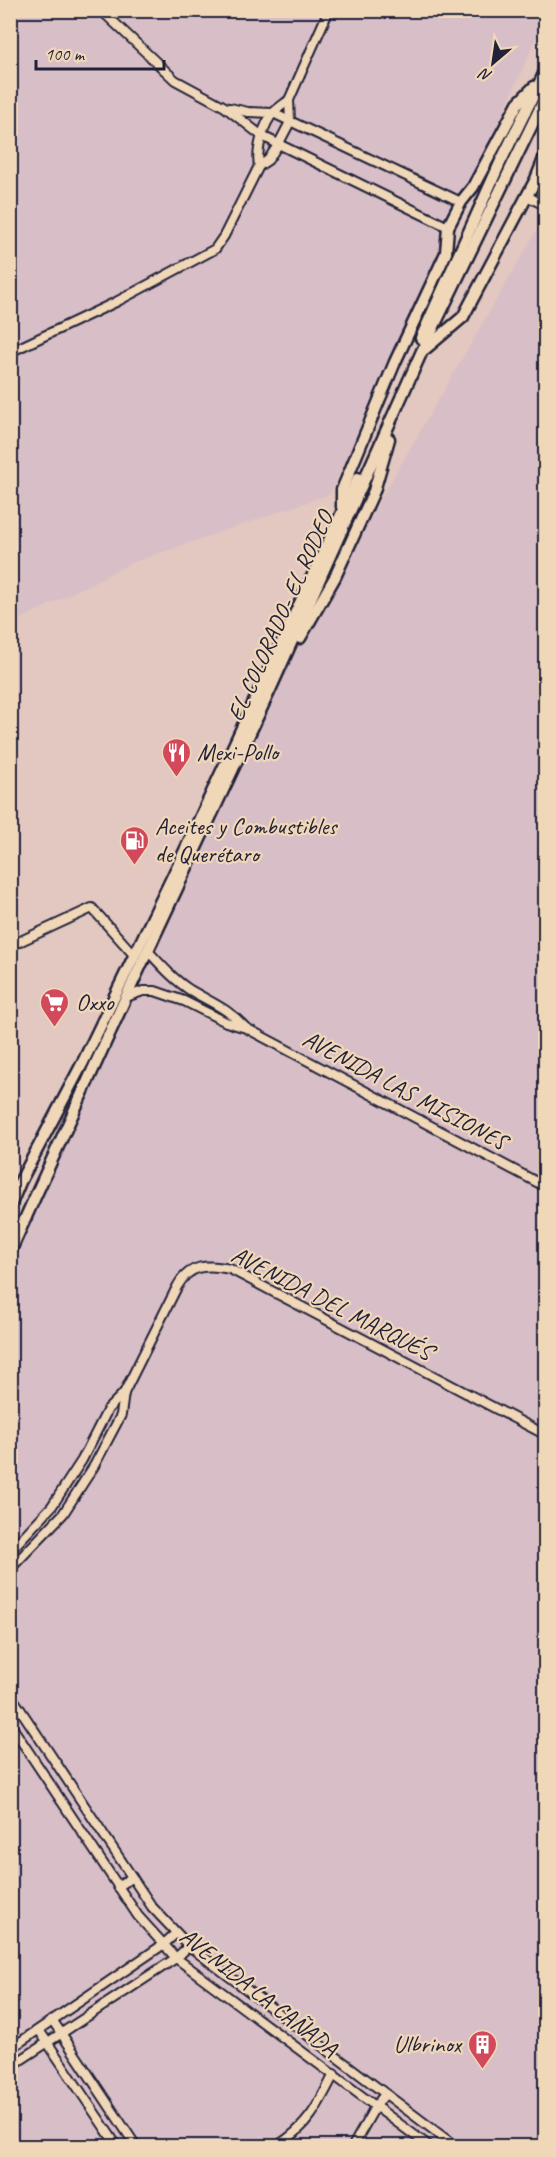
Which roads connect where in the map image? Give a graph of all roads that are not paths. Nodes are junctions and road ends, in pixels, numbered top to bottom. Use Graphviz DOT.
graph roads {
  1 [pos="101,10"];
  2 [pos="329,10"];
  3 [pos="546,69"];
  4 [pos="540,81"];
  5 [pos="546,96"];
  6 [pos="289,100"];
  7 [pos="225,107"];
  8 [pos="273,113"];
  9 [pos="290,122"];
  10 [pos="262,136"];
  11 [pos="279,145"];
  12 [pos="546,154"];
  13 [pos="259,166"];
  14 [pos="541,182"];
  15 [pos="527,196"];
  16 [pos="461,202"];
  17 [pos="546,206"];
  18 [pos="448,227"];
  19 [pos="422,351"];
  20 [pos="10,352"];
  21 [pos="342,510"];
  22 [pos="10,946"];
  23 [pos="148,951"];
  24 [pos="134,955"];
  25 [pos="126,997"];
  26 [pos="246,1028"];
  27 [pos="546,1187"];
  28 [pos="10,1206"];
  29 [pos="10,1252"];
  30 [pos="124,1393"];
  31 [pos="546,1435"];
  32 [pos="22,1538"];
  33 [pos="32,1547"];
  34 [pos="10,1551"];
  35 [pos="10,1569"];
  36 [pos="10,1694"];
  37 [pos="10,1724"];
  38 [pos="132,1877"];
  39 [pos="118,1887"];
  40 [pos="176,1933"];
  41 [pos="164,1944"];
  42 [pos="189,1946"];
  43 [pos="176,1958"];
  44 [pos="246,1989"];
  45 [pos="236,2002"];
  46 [pos="53,2021"];
  47 [pos="288,2021"];
  48 [pos="39,2030"];
  49 [pos="279,2033"];
  50 [pos="62,2034"];
  51 [pos="48,2043"];
  52 [pos="10,2049"];
  53 [pos="10,2067"];
  54 [pos="334,2074"];
  55 [pos="385,2094"];
  56 [pos="375,2107"];
  57 [pos="114,2112"];
  58 [pos="100,2121"];
  59 [pos="117,2146"];
  60 [pos="136,2146"];
  61 [pos="277,2146"];
  62 [pos="353,2146"];
  63 [pos="429,2146"];
  64 [pos="455,2146"];
  1 -- 7 [label="street"];
  2 -- 6 [label="street"];
  3 -- 4 [label="main road, EL COLORADO- EL RODEO"];
  4 -- 16 [label="main road"];
  4 -- 21 [label="main road, EL COLORADO- EL RODEO"];
  5 -- 19 [label="main road"];
  6 -- 8 [label="street"];
  6 -- 9 [label="street"];
  7 -- 8 [label="street"];
  7 -- 10 [label="street"];
  8 -- 9 [label="street"];
  8 -- 10 [label="street"];
  9 -- 11 [label="street"];
  9 -- 16 [label="street"];
  10 -- 11 [label="street"];
  10 -- 13 [label="street"];
  11 -- 13 [label="street"];
  11 -- 18 [label="street"];
  12 -- 14 [label="main road"];
  13 -- 20 [label="street"];
  14 -- 15 [label="main road"];
  15 -- 17 [label="street"];
  15 -- 19 [label="main road"];
  16 -- 18 [label="main road"];
  18 -- 21 [label="main road"];
  19 -- 23 [label="main road, EL COLORADO- EL RODEO"];
  21 -- 24 [label="main road, EL COLORADO- EL RODEO"];
  22 -- 24 [label="street"];
  23 -- 25 [label="main road, EL COLORADO- EL RODEO"];
  23 -- 26 [label="street, AVENIDA LAS MISIONES"];
  24 -- 28 [label="main road, EL COLORADO- EL RODEO"];
  25 -- 26 [label="street, AVENIDA LAS MISIONES"];
  25 -- 29 [label="main road, EL COLORADO- EL RODEO"];
  26 -- 27 [label="street, AVENIDA LAS MISIONES"];
  30 -- 31 [label="street, AVENIDA DEL MARQUÉS"];
  30 -- 32 [label="street, AVENIDA DEL MARQUÉS"];
  30 -- 33 [label="street, AVENIDA DEL MARQUÉS"];
  32 -- 33 [label="street"];
  32 -- 34 [label="street, AVENIDA DEL MARQUÉS"];
  33 -- 35 [label="street, AVENIDA DEL MARQUÉS"];
  36 -- 38 [label="street"];
  37 -- 39 [label="street, AVENIDA LA CAÑADA"];
  38 -- 39 [label="street"];
  38 -- 40 [label="street"];
  39 -- 41 [label="street, AVENIDA LA CAÑADA"];
  40 -- 41 [label="street"];
  40 -- 42 [label="street"];
  41 -- 43 [label="street, AVENIDA LA CAÑADA"];
  41 -- 46 [label="street"];
  42 -- 43 [label="street"];
  42 -- 44 [label="street"];
  43 -- 45 [label="street, AVENIDA LA CAÑADA"];
  43 -- 50 [label="street"];
  44 -- 45 [label="street"];
  44 -- 47 [label="street"];
  45 -- 49 [label="street, AVENIDA LA CAÑADA"];
  46 -- 48 [label="street"];
  46 -- 50 [label="street"];
  47 -- 49 [label="street"];
  47 -- 55 [label="street"];
  48 -- 51 [label="street"];
  48 -- 52 [label="street"];
  49 -- 54 [label="street, AVENIDA LA CAÑADA"];
  50 -- 51 [label="street"];
  50 -- 57 [label="street"];
  51 -- 53 [label="street"];
  51 -- 58 [label="street"];
  54 -- 56 [label="street, AVENIDA LA CAÑADA"];
  54 -- 61 [label="street"];
  55 -- 56 [label="street"];
  55 -- 64 [label="street"];
  56 -- 62 [label="street"];
  56 -- 63 [label="street, AVENIDA LA CAÑADA"];
  57 -- 58 [label="street"];
  57 -- 60 [label="street"];
  58 -- 59 [label="street"];
}
